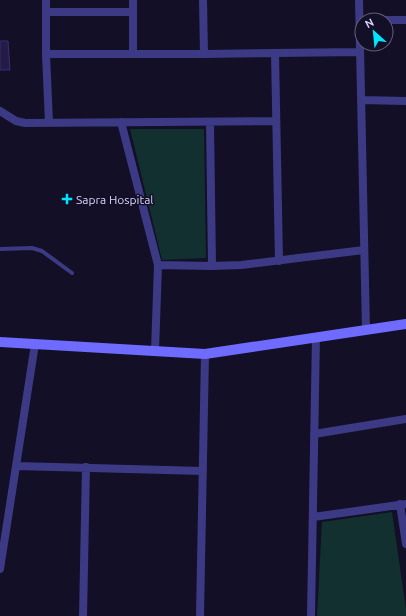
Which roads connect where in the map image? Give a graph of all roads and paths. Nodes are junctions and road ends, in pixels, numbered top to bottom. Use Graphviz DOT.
graph roads {
  1 [pos="46,0"];
  2 [pos="133,0"];
  3 [pos="204,0"];
  4 [pos="359,0"];
  5 [pos="46,12"];
  6 [pos="133,12"];
  7 [pos="360,12"];
  8 [pos="394,20"];
  9 [pos="406,20"];
  10 [pos="360,52"];
  11 [pos="275,53"];
  12 [pos="46,54"];
  13 [pos="132,54"];
  14 [pos="204,54"];
  15 [pos="361,100"];
  16 [pos="406,101"];
  17 [pos="0,111"];
  18 [pos="276,121"];
  19 [pos="121,122"];
  20 [pos="210,122"];
  21 [pos="50,123"];
  22 [pos="0,249"];
  23 [pos="364,250"];
  24 [pos="278,261"];
  25 [pos="158,265"];
  26 [pos="212,266"];
  27 [pos="72,273"];
  28 [pos="406,324"];
  29 [pos="366,330"];
  30 [pos="316,337"];
  31 [pos="0,342"];
  32 [pos="35,344"];
  33 [pos="155,351"];
  34 [pos="205,354"];
  35 [pos="406,419"];
  36 [pos="314,434"];
  37 [pos="16,466"];
  38 [pos="86,468"];
  39 [pos="203,470"];
  40 [pos="403,504"];
  41 [pos="313,517"];
  42 [pos="406,544"];
  43 [pos="0,569"];
  44 [pos="83,616"];
  45 [pos="200,616"];
  46 [pos="311,616"];
  1 -- 5 [label="street"];
  2 -- 6 [label="street"];
  3 -- 14 [label="street"];
  4 -- 7 [label="street"];
  5 -- 6 [label="street"];
  5 -- 12 [label="street"];
  6 -- 13 [label="street"];
  8 -- 9 [label="street"];
  10 -- 11 [label="street"];
  10 -- 15 [label="street"];
  11 -- 14 [label="street"];
  11 -- 18 [label="street"];
  12 -- 13 [label="street"];
  12 -- 21 [label="street"];
  13 -- 14 [label="street"];
  15 -- 16 [label="street"];
  15 -- 23 [label="street"];
  17 -- 21 [label="street"];
  18 -- 20 [label="street"];
  18 -- 24 [label="street"];
  19 -- 20 [label="street"];
  19 -- 21 [label="street"];
  19 -- 25 [label="street"];
  20 -- 26 [label="street"];
  22 -- 27 [label="lane"];
  23 -- 24 [label="street"];
  23 -- 29 [label="street"];
  24 -- 26 [label="street"];
  25 -- 26 [label="street"];
  25 -- 33 [label="street"];
  28 -- 29 [label="street"];
  29 -- 30 [label="street"];
  30 -- 34 [label="street"];
  30 -- 36 [label="street"];
  31 -- 32 [label="street"];
  32 -- 33 [label="street"];
  32 -- 37 [label="street"];
  33 -- 34 [label="street"];
  34 -- 39 [label="street"];
  35 -- 36 [label="street"];
  36 -- 41 [label="street"];
  37 -- 38 [label="street"];
  37 -- 43 [label="street"];
  38 -- 39 [label="street"];
  38 -- 44 [label="street"];
  39 -- 45 [label="street"];
  40 -- 41 [label="street"];
  40 -- 42 [label="street"];
  41 -- 46 [label="street"];
}
